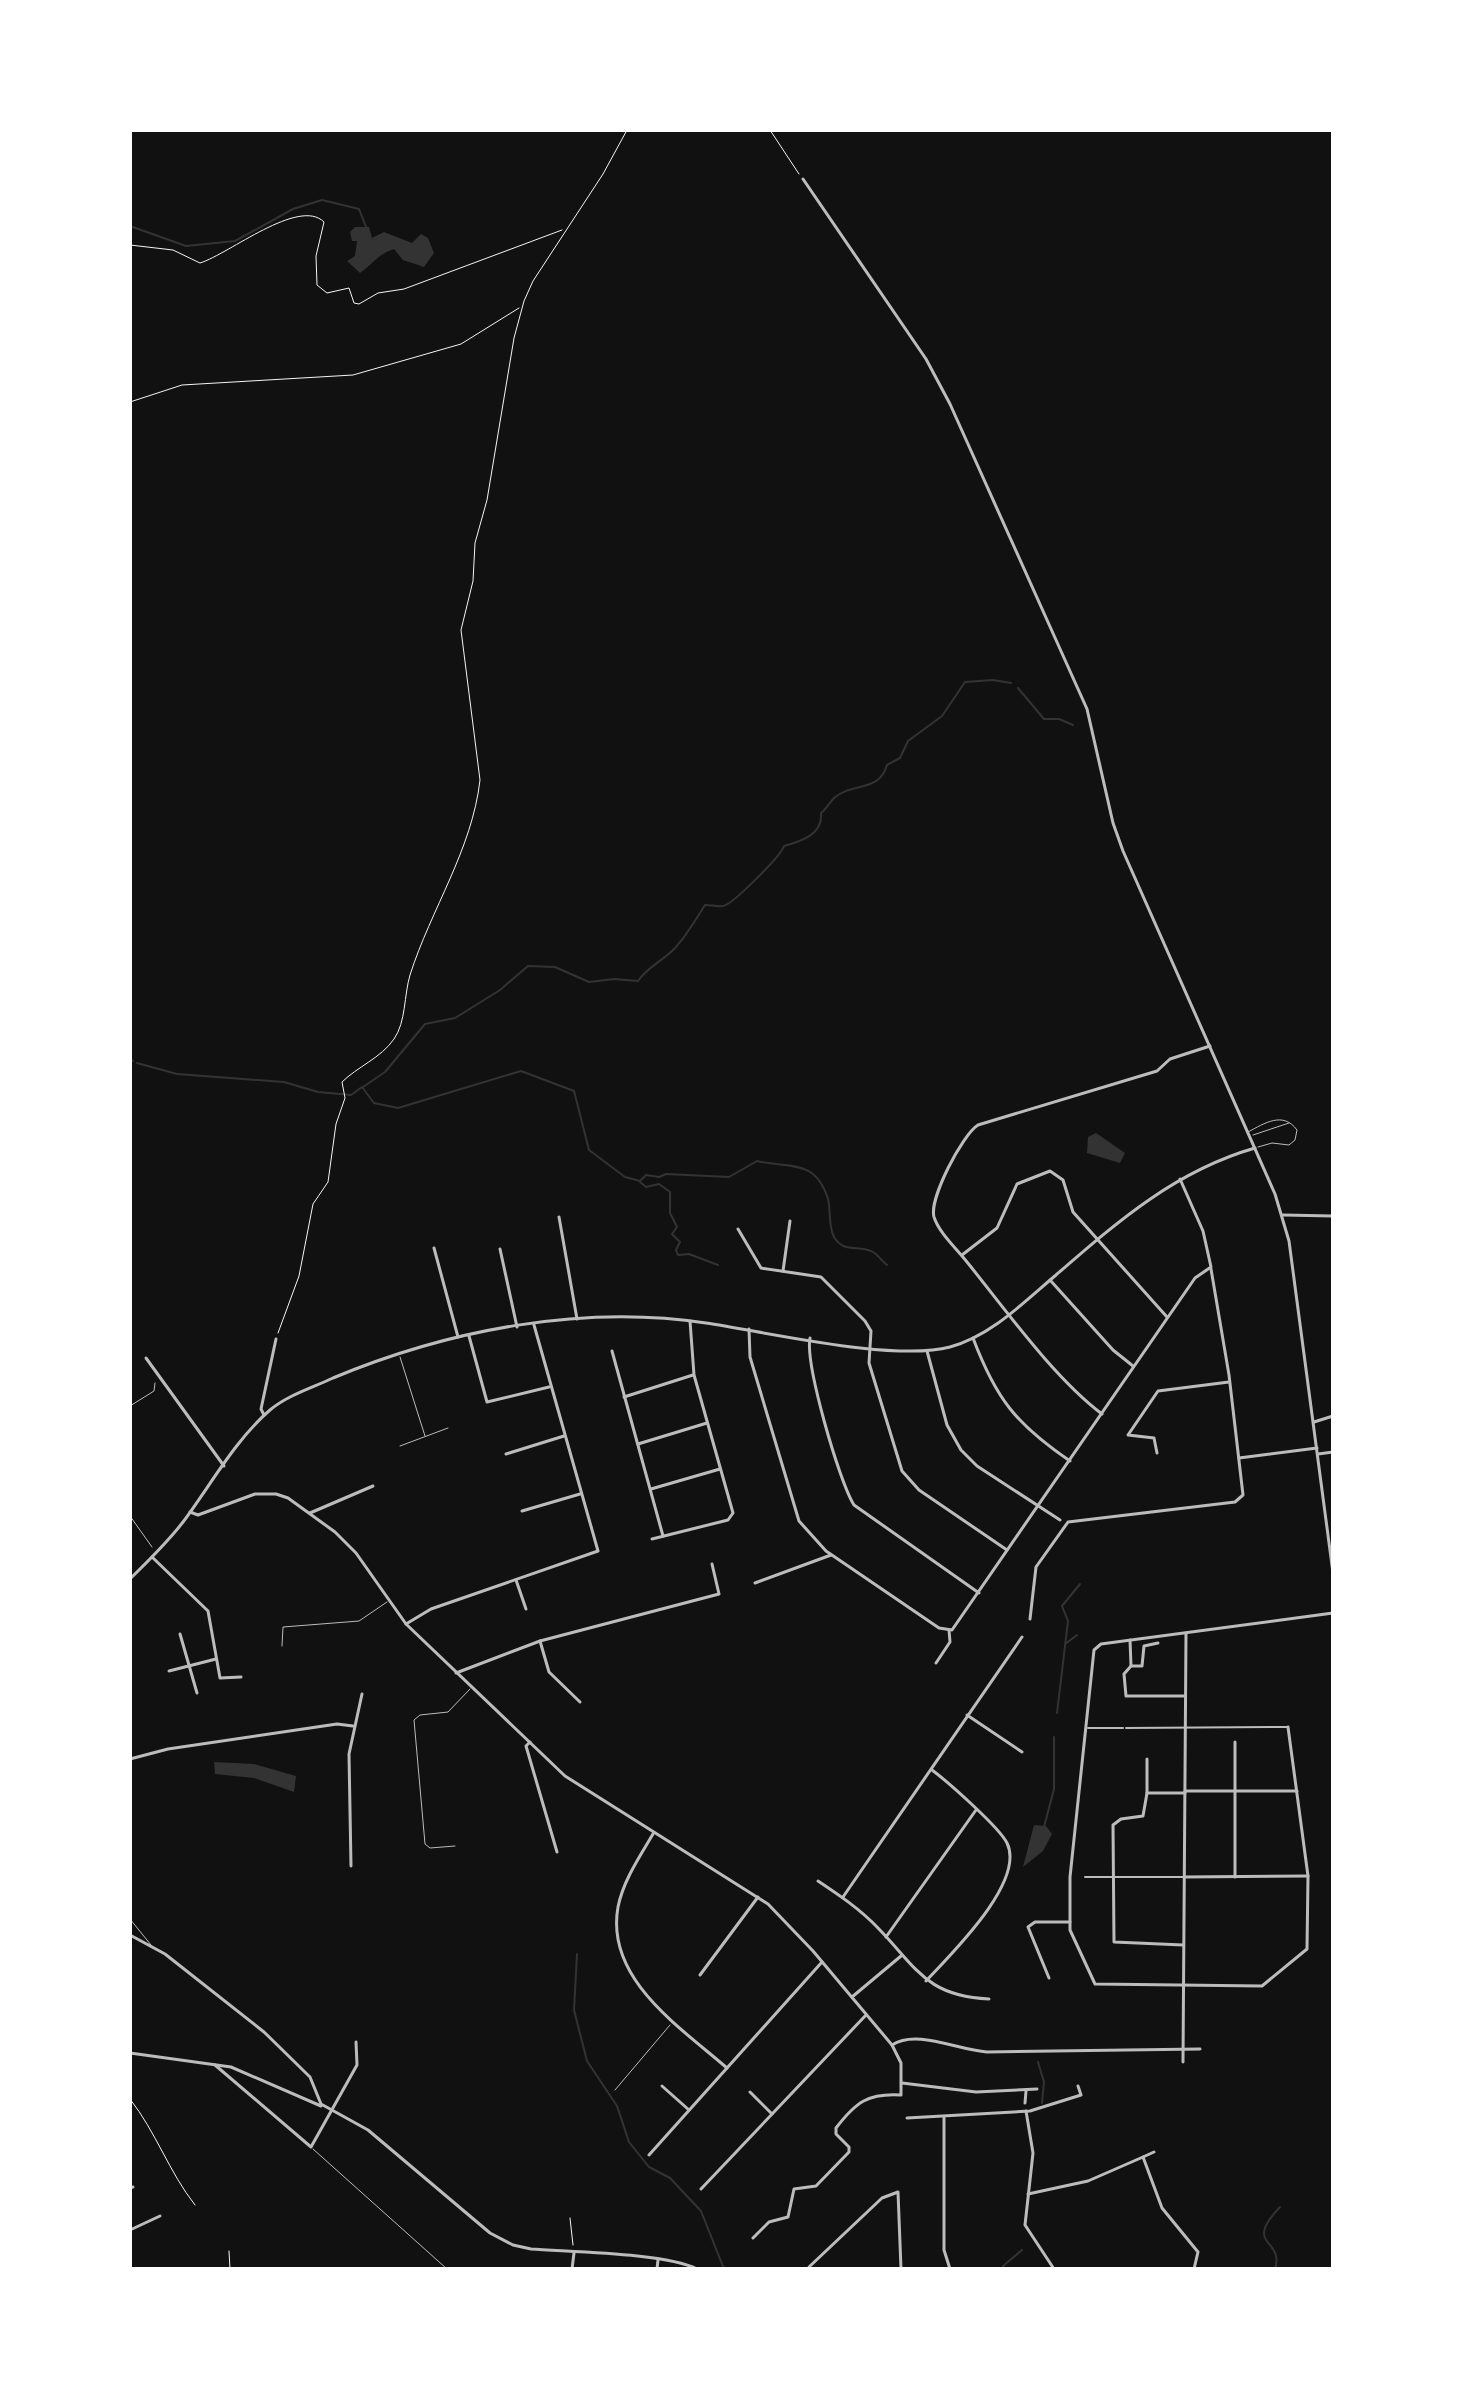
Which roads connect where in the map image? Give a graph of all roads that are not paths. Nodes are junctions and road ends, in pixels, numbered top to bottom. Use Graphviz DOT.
graph roads {
  1 [pos="803,179"];
  2 [pos="1210,1046"];
  3 [pos="1291,1124"];
  4 [pos="1249,1134"];
  5 [pos="1255,1148"];
  6 [pos="1180,1179"];
  7 [pos="1283,1215"];
  8 [pos="1333,1216"];
  9 [pos="559,1217"];
  10 [pos="790,1221"];
  11 [pos="738,1229"];
  12 [pos="1097,1240"];
  13 [pos="434,1248"];
  14 [pos="500,1249"];
  15 [pos="444,1255"];
  16 [pos="962,1255"];
  17 [pos="436,1257"];
  18 [pos="1211,1267"];
  19 [pos="783,1271"];
  20 [pos="1050,1280"];
  21 [pos="1009,1315"];
  22 [pos="1167,1317"];
  23 [pos="577,1319"];
  24 [pos="690,1321"];
  25 [pos="534,1324"];
  26 [pos="517,1327"];
  27 [pos="749,1329"];
  28 [pos="469,1335"];
  29 [pos="458,1337"];
  30 [pos="810,1338"];
  31 [pos="973,1338"];
  32 [pos="276,1339"];
  33 [pos="869,1347"];
  34 [pos="612,1351"];
  35 [pos="927,1351"];
  36 [pos="399,1354"];
  37 [pos="146,1358"];
  38 [pos="1134,1367"];
  39 [pos="694,1375"];
  40 [pos="1229,1382"];
  41 [pos="155,1383"];
  42 [pos="549,1387"];
  43 [pos="624,1397"];
  44 [pos="130,1406"];
  45 [pos="1102,1414"];
  46 [pos="264,1415"];
  47 [pos="1333,1416"];
  48 [pos="708,1422"];
  49 [pos="1314,1422"];
  50 [pos="448,1428"];
  51 [pos="425,1436"];
  52 [pos="564,1436"];
  53 [pos="638,1444"];
  54 [pos="400,1446"];
  55 [pos="1317,1448"];
  56 [pos="1333,1452"];
  57 [pos="1157,1453"];
  58 [pos="506,1454"];
  59 [pos="1318,1454"];
  60 [pos="1239,1458"];
  61 [pos="1070,1461"];
  62 [pos="224,1466"];
  63 [pos="722,1468"];
  64 [pos="373,1486"];
  65 [pos="651,1489"];
  66 [pos="580,1494"];
  67 [pos="1038,1508"];
  68 [pos="522,1511"];
  69 [pos="190,1512"];
  70 [pos="309,1513"];
  71 [pos="130,1516"];
  72 [pos="1060,1520"];
  73 [pos="1068,1522"];
  74 [pos="663,1536"];
  75 [pos="652,1539"];
  76 [pos="152,1547"];
  77 [pos="1007,1550"];
  78 [pos="154,1555"];
  79 [pos="831,1555"];
  80 [pos="712,1564"];
  81 [pos="1333,1573"];
  82 [pos="130,1579"];
  83 [pos="516,1580"];
  84 [pos="755,1583"];
  85 [pos="979,1593"];
  86 [pos="389,1601"];
  87 [pos="526,1609"];
  88 [pos="1333,1613"];
  89 [pos="1030,1619"];
  90 [pos="406,1624"];
  91 [pos="949,1630"];
  92 [pos="1186,1633"];
  93 [pos="180,1634"];
  94 [pos="1022,1637"];
  95 [pos="1130,1640"];
  96 [pos="540,1641"];
  97 [pos="1158,1643"];
  98 [pos="282,1646"];
  99 [pos="216,1659"];
  100 [pos="936,1663"];
  101 [pos="190,1666"];
  102 [pos="1131,1666"];
  103 [pos="169,1671"];
  104 [pos="456,1673"];
  105 [pos="241,1677"];
  106 [pos="472,1688"];
  107 [pos="197,1693"];
  108 [pos="362,1694"];
  109 [pos="1185,1696"];
  110 [pos="580,1702"];
  111 [pos="967,1715"];
  112 [pos="353,1726"];
  113 [pos="1288,1727"];
  114 [pos="1085,1728"];
  115 [pos="1185,1728"];
  116 [pos="530,1742"];
  117 [pos="1235,1742"];
  118 [pos="1022,1752"];
  119 [pos="130,1759"];
  120 [pos="1147,1759"];
  121 [pos="931,1769"];
  122 [pos="1235,1791"];
  123 [pos="1297,1791"];
  124 [pos="1185,1792"];
  125 [pos="1147,1793"];
  126 [pos="976,1810"];
  127 [pos="653,1834"];
  128 [pos="455,1846"];
  129 [pos="557,1852"];
  130 [pos="351,1866"];
  131 [pos="1308,1876"];
  132 [pos="1085,1877"];
  133 [pos="1114,1877"];
  134 [pos="1184,1877"];
  135 [pos="1235,1877"];
  136 [pos="818,1881"];
  137 [pos="758,1897"];
  138 [pos="843,1897"];
  139 [pos="130,1919"];
  140 [pos="1070,1922"];
  141 [pos="130,1935"];
  142 [pos="886,1937"];
  143 [pos="1184,1945"];
  144 [pos="152,1946"];
  145 [pos="901,1956"];
  146 [pos="822,1962"];
  147 [pos="700,1975"];
  148 [pos="1049,1978"];
  149 [pos="926,1981"];
  150 [pos="1183,1987"];
  151 [pos="852,1997"];
  152 [pos="989,1999"];
  153 [pos="866,2015"];
  154 [pos="674,2020"];
  155 [pos="356,2042"];
  156 [pos="892,2045"];
  157 [pos="1183,2049"];
  158 [pos="1200,2049"];
  159 [pos="130,2053"];
  160 [pos="1183,2062"];
  161 [pos="215,2065"];
  162 [pos="727,2068"];
  163 [pos="902,2083"];
  164 [pos="662,2086"];
  165 [pos="1078,2086"];
  166 [pos="1026,2089"];
  167 [pos="1037,2089"];
  168 [pos="615,2090"];
  169 [pos="750,2092"];
  170 [pos="1025,2103"];
  171 [pos="689,2110"];
  172 [pos="332,2111"];
  173 [pos="1026,2111"];
  174 [pos="772,2114"];
  175 [pos="944,2117"];
  176 [pos="907,2118"];
  177 [pos="311,2147"];
  178 [pos="1154,2152"];
  179 [pos="649,2155"];
  180 [pos="1143,2157"];
  181 [pos="701,2189"];
  182 [pos="1028,2194"];
  183 [pos="160,2216"];
  184 [pos="130,2230"];
  185 [pos="753,2238"];
  186 [pos="574,2252"];
  187 [pos="658,2260"];
  188 [pos="809,2267"];
  189 [pos="447,2269"];
  190 [pos="572,2269"];
  191 [pos="657,2269"];
  192 [pos="697,2269"];
  193 [pos="901,2269"];
  194 [pos="950,2269"];
  195 [pos="1054,2269"];
  196 [pos="1194,2269"];
  1 -- 2 [label="street"];
  2 -- 4 [label="street"];
  2 -- 16 [label="street"];
  3 -- 4 [label="lane"];
  3 -- 4 [label="lane"];
  3 -- 5 [label="lane"];
  4 -- 5 [label="street"];
  5 -- 6 [label="street"];
  5 -- 7 [label="street"];
  6 -- 12 [label="street"];
  6 -- 18 [label="street"];
  7 -- 8 [label="street"];
  7 -- 49 [label="street"];
  9 -- 23 [label="street"];
  10 -- 19 [label="street"];
  11 -- 19 [label="street"];
  12 -- 16 [label="street"];
  12 -- 20 [label="street"];
  12 -- 22 [label="street"];
  13 -- 17 [label="street"];
  14 -- 26 [label="street"];
  15 -- 17 [label="street"];
  16 -- 21 [label="street"];
  17 -- 29 [label="street"];
  18 -- 22 [label="street"];
  18 -- 40 [label="street"];
  19 -- 33 [label="street"];
  20 -- 21 [label="street"];
  20 -- 38 [label="street"];
  21 -- 31 [label="street"];
  21 -- 45 [label="street"];
  22 -- 38 [label="street"];
  23 -- 24 [label="street"];
  23 -- 25 [label="street"];
  24 -- 27 [label="street"];
  24 -- 39 [label="street"];
  25 -- 26 [label="street"];
  25 -- 42 [label="street"];
  26 -- 28 [label="street"];
  27 -- 30 [label="street"];
  27 -- 79 [label="street"];
  28 -- 29 [label="street"];
  28 -- 42 [label="street"];
  29 -- 36 [label="street"];
  30 -- 33 [label="street"];
  30 -- 85 [label="street"];
  31 -- 35 [label="street"];
  31 -- 61 [label="street"];
  32 -- 46 [label="street"];
  33 -- 35 [label="street"];
  33 -- 77 [label="street"];
  34 -- 43 [label="street"];
  35 -- 67 [label="street"];
  36 -- 46 [label="street"];
  36 -- 51 [label="lane"];
  37 -- 62 [label="street"];
  38 -- 45 [label="street"];
  39 -- 43 [label="street"];
  39 -- 48 [label="street"];
  40 -- 57 [label="street"];
  40 -- 60 [label="street"];
  41 -- 44 [label="lane"];
  42 -- 52 [label="street"];
  43 -- 53 [label="street"];
  45 -- 61 [label="street"];
  46 -- 62 [label="street"];
  47 -- 49 [label="street"];
  48 -- 53 [label="street"];
  48 -- 63 [label="street"];
  49 -- 55 [label="street"];
  50 -- 51 [label="lane"];
  51 -- 54 [label="lane"];
  52 -- 58 [label="street"];
  52 -- 66 [label="street"];
  53 -- 65 [label="street"];
  55 -- 59 [label="street"];
  55 -- 60 [label="street"];
  56 -- 59 [label="street"];
  59 -- 81 [label="street"];
  60 -- 73 [label="street"];
  61 -- 67 [label="street"];
  62 -- 69 [label="street"];
  63 -- 65 [label="street"];
  63 -- 74 [label="street"];
  64 -- 70 [label="street"];
  65 -- 74 [label="street"];
  66 -- 68 [label="street"];
  66 -- 83 [label="street"];
  67 -- 72 [label="street"];
  67 -- 77 [label="street"];
  69 -- 70 [label="street"];
  69 -- 78 [label="street"];
  70 -- 86 [label="street"];
  71 -- 76 [label="lane"];
  72 -- 73 [label="street"];
  73 -- 89 [label="street"];
  74 -- 75 [label="street"];
  76 -- 78 [label="street"];
  77 -- 85 [label="street"];
  78 -- 82 [label="street"];
  78 -- 99 [label="street"];
  79 -- 84 [label="street"];
  79 -- 91 [label="street"];
  80 -- 96 [label="street"];
  83 -- 87 [label="street"];
  83 -- 90 [label="street"];
  85 -- 91 [label="street"];
  86 -- 90 [label="street"];
  86 -- 98 [label="lane"];
  88 -- 92 [label="street"];
  90 -- 104 [label="street"];
  91 -- 100 [label="street"];
  92 -- 95 [label="street"];
  92 -- 109 [label="street"];
  93 -- 101 [label="street"];
  94 -- 111 [label="street"];
  95 -- 102 [label="street"];
  95 -- 114 [label="street"];
  96 -- 104 [label="street"];
  96 -- 110 [label="street"];
  97 -- 102 [label="street"];
  99 -- 101 [label="street"];
  99 -- 105 [label="street"];
  101 -- 103 [label="street"];
  101 -- 107 [label="street"];
  102 -- 109 [label="street"];
  104 -- 106 [label="street"];
  106 -- 116 [label="street"];
  106 -- 128 [label="lane"];
  108 -- 112 [label="street"];
  109 -- 115 [label="street"];
  111 -- 118 [label="street"];
  111 -- 121 [label="street"];
  112 -- 119 [label="street"];
  112 -- 130 [label="street"];
  113 -- 115 [label="street"];
  113 -- 123 [label="street"];
  114 -- 115 [label="street"];
  114 -- 140 [label="street"];
  115 -- 124 [label="street"];
  116 -- 127 [label="street"];
  116 -- 129 [label="street"];
  117 -- 122 [label="street"];
  120 -- 125 [label="street"];
  121 -- 126 [label="street"];
  121 -- 138 [label="street"];
  122 -- 123 [label="street"];
  122 -- 124 [label="street"];
  122 -- 135 [label="street"];
  123 -- 131 [label="street"];
  124 -- 125 [label="street"];
  124 -- 134 [label="street"];
  125 -- 133 [label="street"];
  126 -- 142 [label="street"];
  126 -- 149 [label="street"];
  127 -- 137 [label="street"];
  127 -- 154 [label="street"];
  131 -- 135 [label="street"];
  131 -- 150 [label="street"];
  132 -- 133 [label="street"];
  133 -- 134 [label="street"];
  133 -- 143 [label="street"];
  134 -- 135 [label="street"];
  134 -- 143 [label="street"];
  136 -- 138 [label="street"];
  137 -- 146 [label="street"];
  137 -- 147 [label="street"];
  138 -- 142 [label="street"];
  139 -- 144 [label="lane"];
  140 -- 148 [label="street"];
  140 -- 150 [label="street"];
  141 -- 144 [label="street"];
  142 -- 145 [label="street"];
  143 -- 150 [label="street"];
  144 -- 172 [label="street"];
  145 -- 149 [label="street"];
  145 -- 151 [label="street"];
  146 -- 151 [label="street"];
  146 -- 162 [label="street"];
  149 -- 152 [label="street"];
  150 -- 157 [label="street"];
  151 -- 153 [label="street"];
  153 -- 156 [label="street"];
  153 -- 174 [label="street"];
  154 -- 162 [label="street"];
  154 -- 168 [label="lane"];
  155 -- 172 [label="street"];
  156 -- 157 [label="street"];
  156 -- 163 [label="street"];
  157 -- 158 [label="street"];
  157 -- 160 [label="street"];
  159 -- 161 [label="street"];
  161 -- 172 [label="street"];
  161 -- 177 [label="street"];
  162 -- 171 [label="street"];
  163 -- 166 [label="street"];
  163 -- 185 [label="street"];
  164 -- 171 [label="street"];
  165 -- 173 [label="street"];
  166 -- 167 [label="street"];
  166 -- 170 [label="street"];
  169 -- 174 [label="street"];
  171 -- 179 [label="street"];
  172 -- 177 [label="street"];
  172 -- 186 [label="street"];
  173 -- 175 [label="street"];
  173 -- 182 [label="street"];
  174 -- 181 [label="street"];
  175 -- 176 [label="street"];
  175 -- 194 [label="street"];
  177 -- 189 [label="lane"];
  178 -- 180 [label="street"];
  180 -- 182 [label="street"];
  180 -- 196 [label="street"];
  182 -- 195 [label="street"];
  183 -- 184 [label="street"];
  186 -- 187 [label="street"];
  186 -- 190 [label="street"];
  187 -- 191 [label="street"];
  187 -- 192 [label="street"];
  188 -- 193 [label="street"];
}
